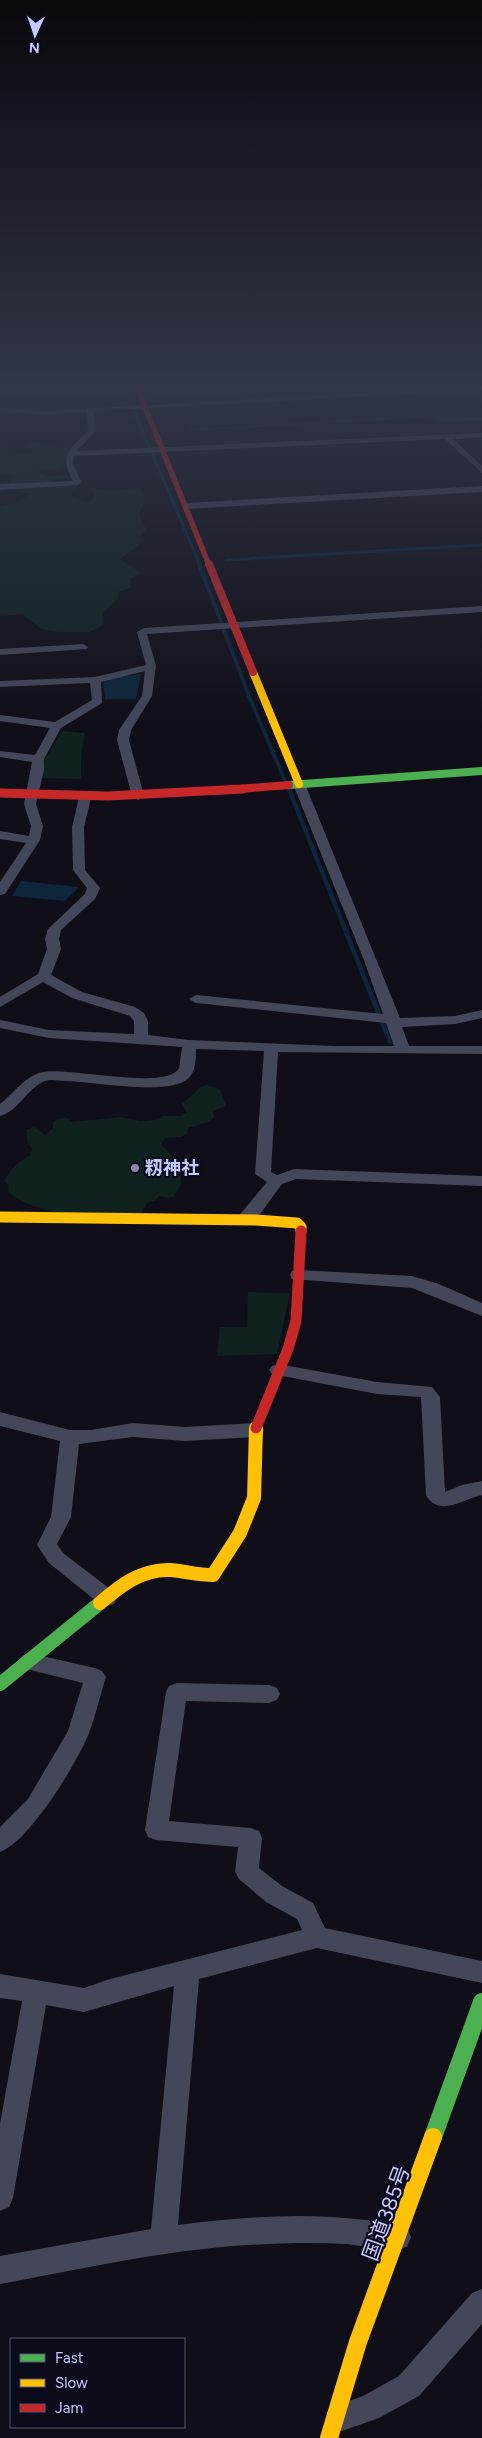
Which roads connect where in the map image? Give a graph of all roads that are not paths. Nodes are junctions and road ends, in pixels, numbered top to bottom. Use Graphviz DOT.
graph roads {
  1 [pos="182,499"];
  2 [pos="311,499"];
  3 [pos="185,506"];
  4 [pos="482,609"];
  5 [pos="234,625"];
  6 [pos="83,647"];
  7 [pos="0,652"];
  8 [pos="150,668"];
  9 [pos="96,680"];
  10 [pos="0,684"];
  11 [pos="0,718"];
  12 [pos="57,726"];
  13 [pos="0,754"];
  14 [pos="38,759"];
  15 [pos="482,771"];
  16 [pos="299,784"];
  17 [pos="0,792"];
  18 [pos="32,796"];
  19 [pos="138,796"];
  20 [pos="85,798"];
  21 [pos="0,835"];
  22 [pos="34,840"];
  23 [pos="4,876"];
  24 [pos="0,890"];
  25 [pos="44,976"];
  26 [pos="196,999"];
  27 [pos="0,1002"];
  28 [pos="482,1014"];
  29 [pos="394,1021"];
  30 [pos="0,1024"];
  31 [pos="140,1039"];
  32 [pos="189,1044"];
  33 [pos="271,1049"];
  34 [pos="403,1050"];
  35 [pos="482,1050"];
  36 [pos="0,1111"];
  37 [pos="276,1181"];
  38 [pos="482,1181"];
  39 [pos="0,1217"];
  40 [pos="244,1219"];
  41 [pos="298,1275"];
  42 [pos="482,1310"];
  43 [pos="278,1370"];
  44 [pos="0,1419"];
  45 [pos="255,1430"];
  46 [pos="70,1436"];
  47 [pos="482,1488"];
  48 [pos="107,1598"];
  49 [pos="29,1662"];
  50 [pos="0,1684"];
  51 [pos="269,1694"];
  52 [pos="0,1842"];
  53 [pos="317,1936"];
  54 [pos="188,1971"];
  55 [pos="482,1972"];
  56 [pos="0,1986"];
  57 [pos="36,1992"];
  58 [pos="482,2002"];
  59 [pos="0,2198"];
  60 [pos="398,2237"];
  61 [pos="163,2241"];
  62 [pos="0,2270"];
  63 [pos="482,2303"];
  64 [pos="331,2429"];
  1 -- 3 [label="main road"];
  2 -- 3 [label="street"];
  3 -- 5 [label="main road"];
  4 -- 5 [label="street"];
  5 -- 8 [label="street"];
  5 -- 16 [label="main road"];
  6 -- 7 [label="street"];
  8 -- 9 [label="street"];
  8 -- 19 [label="street"];
  9 -- 10 [label="street"];
  9 -- 12 [label="street"];
  11 -- 12 [label="street"];
  12 -- 14 [label="street"];
  13 -- 14 [label="street"];
  14 -- 18 [label="street"];
  15 -- 16 [label="main road"];
  16 -- 19 [label="main road"];
  16 -- 29 [label="street"];
  17 -- 18 [label="main road"];
  18 -- 20 [label="main road"];
  18 -- 22 [label="street"];
  19 -- 20 [label="main road"];
  20 -- 25 [label="street"];
  21 -- 22 [label="street"];
  22 -- 23 [label="street"];
  23 -- 24 [label="street"];
  25 -- 27 [label="street"];
  25 -- 31 [label="street"];
  26 -- 29 [label="street"];
  28 -- 29 [label="street"];
  29 -- 34 [label="street"];
  30 -- 31 [label="street"];
  31 -- 32 [label="street"];
  32 -- 33 [label="street"];
  32 -- 36 [label="street"];
  33 -- 34 [label="street"];
  33 -- 37 [label="street"];
  34 -- 35 [label="street"];
  37 -- 38 [label="street"];
  37 -- 40 [label="street"];
  39 -- 40 [label="main road"];
  40 -- 41 [label="main road"];
  41 -- 42 [label="street"];
  41 -- 43 [label="main road"];
  43 -- 45 [label="main road"];
  43 -- 47 [label="street"];
  44 -- 46 [label="street"];
  45 -- 46 [label="street"];
  45 -- 48 [label="main road"];
  46 -- 48 [label="street"];
  48 -- 49 [label="main road"];
  49 -- 50 [label="main road"];
  49 -- 52 [label="street"];
  51 -- 53 [label="street"];
  53 -- 54 [label="street"];
  53 -- 55 [label="street"];
  54 -- 57 [label="street"];
  54 -- 61 [label="street"];
  56 -- 57 [label="street"];
  57 -- 59 [label="street"];
  58 -- 60 [label="main road, 国道385号"];
  60 -- 61 [label="street"];
  60 -- 64 [label="main road, 国道385号"];
  61 -- 62 [label="street"];
  63 -- 64 [label="street"];
}
